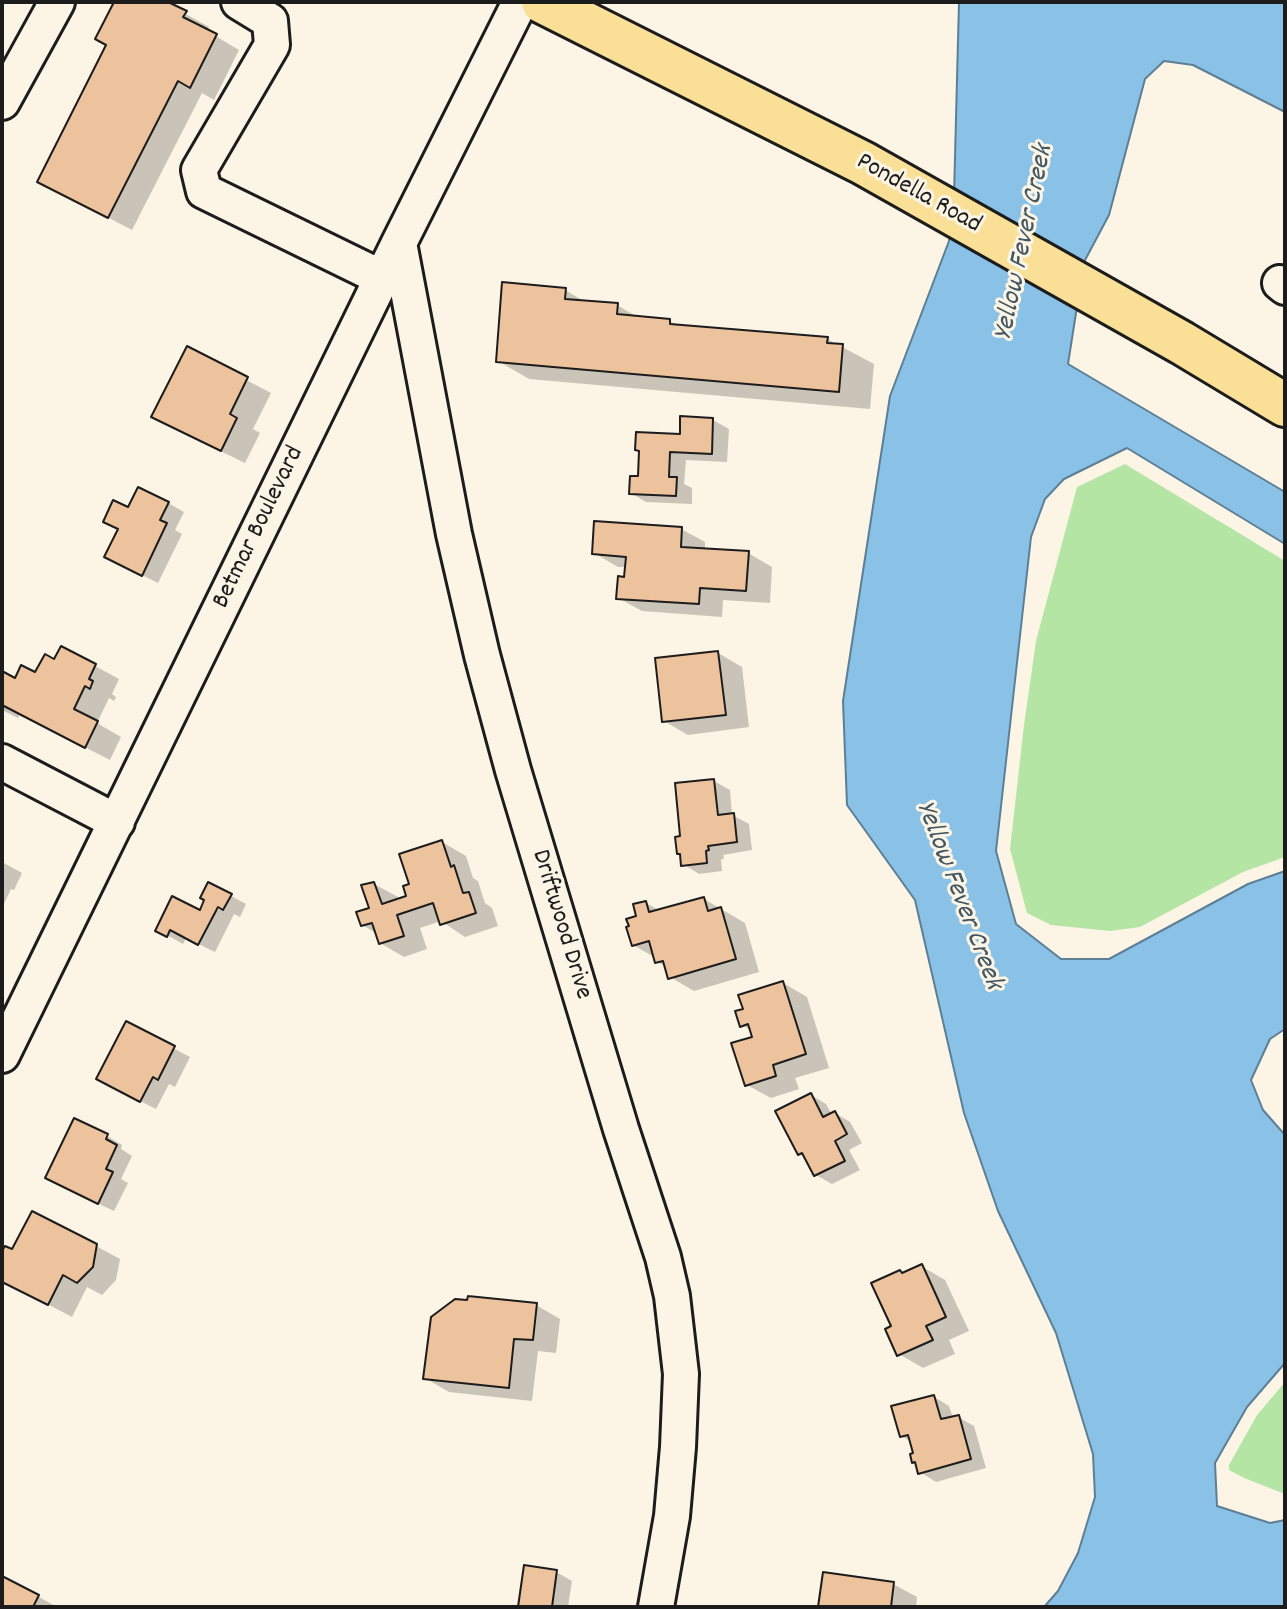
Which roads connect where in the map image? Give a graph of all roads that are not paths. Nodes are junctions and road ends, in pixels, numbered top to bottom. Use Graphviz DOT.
graph roads {
  1 [pos="57,2"];
  2 [pos="239,2"];
  3 [pos="520,2"];
  4 [pos="543,2"];
  5 [pos="2,102"];
  6 [pos="399,243"];
  7 [pos="382,278"];
  8 [pos="1285,405"];
  9 [pos="2,762"];
  10 [pos="117,822"];
  11 [pos="2,1055"];
  12 [pos="656,1607"];
  1 -- 5 [label="street"];
  2 -- 7 [label="street"];
  3 -- 6 [label="street, Betmar Boulevard"];
  4 -- 8 [label="main road, Pondella Road"];
  6 -- 7 [label="street, Betmar Boulevard"];
  6 -- 12 [label="street, Driftwood Drive"];
  7 -- 10 [label="street, Betmar Boulevard"];
  9 -- 10 [label="street"];
  10 -- 11 [label="street, Betmar Boulevard"];
}
